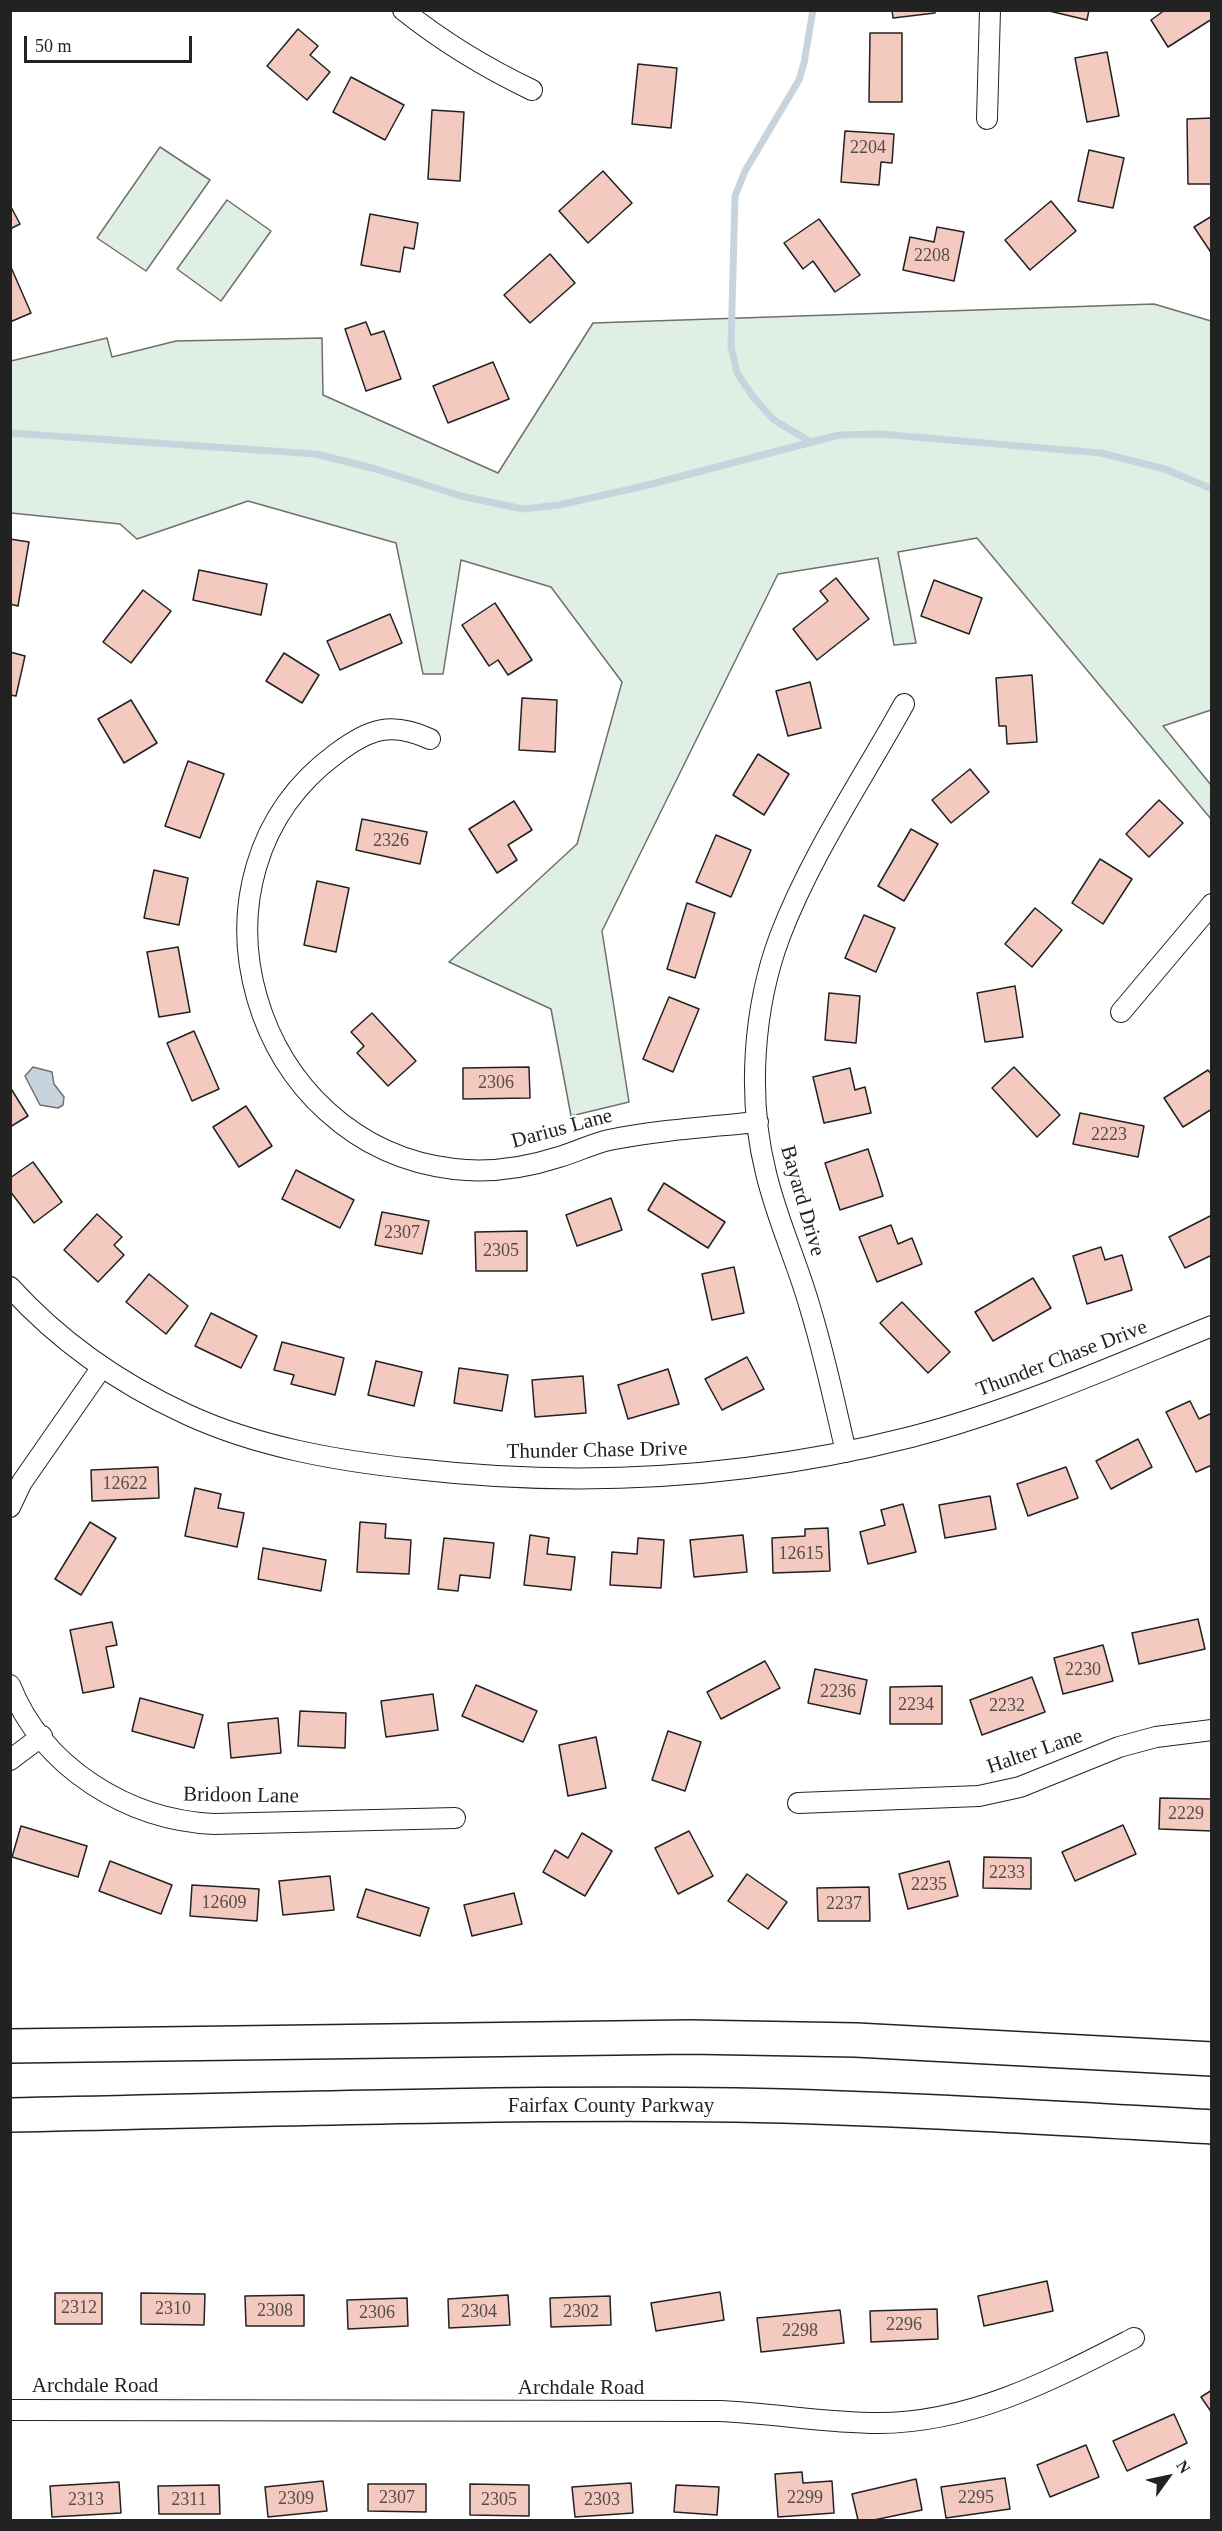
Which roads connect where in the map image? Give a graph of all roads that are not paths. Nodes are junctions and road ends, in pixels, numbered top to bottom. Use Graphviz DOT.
graph roads {
  1 [pos="403,10"];
  2 [pos="990,10"];
  3 [pos="532,90"];
  4 [pos="987,119"];
  5 [pos="904,704"];
  6 [pos="430,739"];
  7 [pos="1212,903"];
  8 [pos="1120,1012"];
  9 [pos="758,1122"];
  10 [pos="10,1287"];
  11 [pos="1212,1326"];
  12 [pos="102,1367"];
  13 [pos="846,1452"];
  14 [pos="10,1508"];
  15 [pos="10,1685"];
  16 [pos="1212,1730"];
  17 [pos="42,1736"];
  18 [pos="10,1760"];
  19 [pos="798,1803"];
  20 [pos="455,1818"];
  21 [pos="10,2046"];
  22 [pos="1212,2059"];
  23 [pos="10,2115"];
  24 [pos="1212,2127"];
  25 [pos="1134,2338"];
  26 [pos="10,2410"];
  1 -- 3 [label="street"];
  2 -- 4 [label="street"];
  5 -- 9 [label="street, Bayard Drive"];
  6 -- 9 [label="street, Darius Lane"];
  7 -- 8 [label="street"];
  9 -- 13 [label="street, Bayard Drive"];
  10 -- 12 [label="street, Thunder Chase Drive"];
  11 -- 13 [label="street, Thunder Chase Drive"];
  12 -- 13 [label="street, Thunder Chase Drive"];
  12 -- 14 [label="street"];
  15 -- 17 [label="street, Bridoon Lane"];
  16 -- 19 [label="street, Halter Lane"];
  17 -- 18 [label="street"];
  17 -- 20 [label="street, Bridoon Lane"];
  21 -- 22 [label="highway"];
  23 -- 24 [label="highway, Fairfax County Parkway"];
  25 -- 26 [label="street, Archdale Road"];
}
